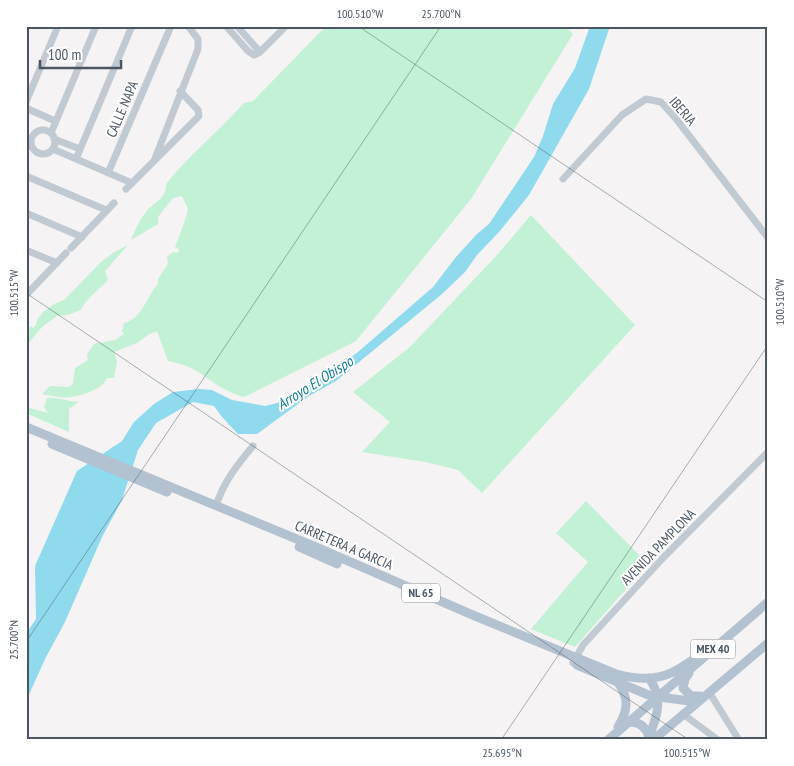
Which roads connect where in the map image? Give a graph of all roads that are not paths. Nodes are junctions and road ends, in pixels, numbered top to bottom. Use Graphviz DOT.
graph roads {
  1 [pos="58,26"];
  2 [pos="96,26"];
  3 [pos="132,26"];
  4 [pos="171,26"];
  5 [pos="188,26"];
  6 [pos="226,26"];
  7 [pos="286,26"];
  8 [pos="238,27"];
  9 [pos="260,52"];
  10 [pos="180,90"];
  11 [pos="26,102"];
  12 [pos="26,108"];
  13 [pos="52,120"];
  14 [pos="50,134"];
  15 [pos="29,135"];
  16 [pos="30,148"];
  17 [pos="53,149"];
  18 [pos="80,150"];
  19 [pos="76,158"];
  20 [pos="154,161"];
  21 [pos="108,173"];
  22 [pos="26,176"];
  23 [pos="563,179"];
  24 [pos="114,203"];
  25 [pos="106,210"];
  26 [pos="26,213"];
  27 [pos="82,237"];
  28 [pos="768,238"];
  29 [pos="26,250"];
  30 [pos="57,263"];
  31 [pos="29,287"];
  32 [pos="26,295"];
  33 [pos="26,428"];
  34 [pos="26,434"];
  35 [pos="253,446"];
  36 [pos="70,449"];
  37 [pos="768,452"];
  38 [pos="136,476"];
  39 [pos="216,506"];
  40 [pos="768,602"];
  41 [pos="768,643"];
  42 [pos="707,654"];
  43 [pos="574,661"];
  44 [pos="697,663"];
  45 [pos="649,678"];
  46 [pos="619,684"];
  47 [pos="708,694"];
  48 [pos="658,697"];
  49 [pos="698,702"];
  50 [pos="683,714"];
  51 [pos="627,723"];
  52 [pos="610,738"];
  53 [pos="650,739"];
  54 [pos="718,740"];
  55 [pos="740,740"];
  1 -- 11 [label="street"];
  2 -- 13 [label="street"];
  3 -- 18 [label="street"];
  4 -- 21 [label="street, CALLE NAPA"];
  5 -- 10 [label="street"];
  6 -- 9 [label="street"];
  7 -- 9 [label="street"];
  8 -- 9 [label="street"];
  10 -- 20 [label="street"];
  10 -- 20 [label="street"];
  12 -- 13 [label="street"];
  13 -- 14 [label="street"];
  14 -- 15 [label="street"];
  14 -- 17 [label="street"];
  14 -- 18 [label="street"];
  15 -- 16 [label="street"];
  16 -- 17 [label="street"];
  17 -- 19 [label="street"];
  18 -- 19 [label="street"];
  19 -- 21 [label="street"];
  20 -- 21 [label="street"];
  22 -- 25 [label="street"];
  23 -- 28 [label="street, IBERIA"];
  24 -- 25 [label="street"];
  25 -- 27 [label="street"];
  26 -- 27 [label="street"];
  27 -- 30 [label="street"];
  29 -- 30 [label="street"];
  30 -- 31 [label="street"];
  31 -- 32 [label="street"];
  33 -- 36 [label="main road, CARRETERA A GARCIA / NL 65"];
  34 -- 36 [label="main road, NL 65"];
  35 -- 39 [label="street"];
  36 -- 38 [label="main road, CARRETERA A GARCIA / NL 65"];
  37 -- 43 [label="street, AVENIDA PAMPLONA"];
  38 -- 39 [label="main road, CARRETERA A GARCIA / NL 65"];
  38 -- 43 [label="main road, CARRETERA A GARCIA / NL 65"];
  39 -- 43 [label="main road, CARRETERA A GARCIA / NL 65"];
  40 -- 42 [label="main road, MEX 40"];
  41 -- 47 [label="main road, MEX 40"];
  42 -- 44 [label="main road, MEX 40"];
  42 -- 45 [label="main road, CARRETERA A GARCIA / NL 65"];
  43 -- 45 [label="main road, CARRETERA A GARCIA / NL 65"];
  43 -- 46 [label="main road, CARRETERA A GARCIA / NL 65"];
  44 -- 47 [label="main road"];
  44 -- 48 [label="main road, MEX 40"];
  45 -- 48 [label="main road"];
  46 -- 48 [label="main road, CARRETERA A GARCIA / NL 65"];
  46 -- 52 [label="main road"];
  47 -- 49 [label="main road, MEX 40"];
  47 -- 55 [label="street"];
  48 -- 49 [label="main road, CARRETERA A GARCIA / NL 65"];
  48 -- 51 [label="main road, MEX 40"];
  48 -- 53 [label="main road"];
  49 -- 50 [label="main road, MEX 40"];
  50 -- 53 [label="main road, MEX 40"];
  50 -- 54 [label="street"];
  51 -- 52 [label="main road, MEX 40"];
  51 -- 53 [label="main road"];
}
